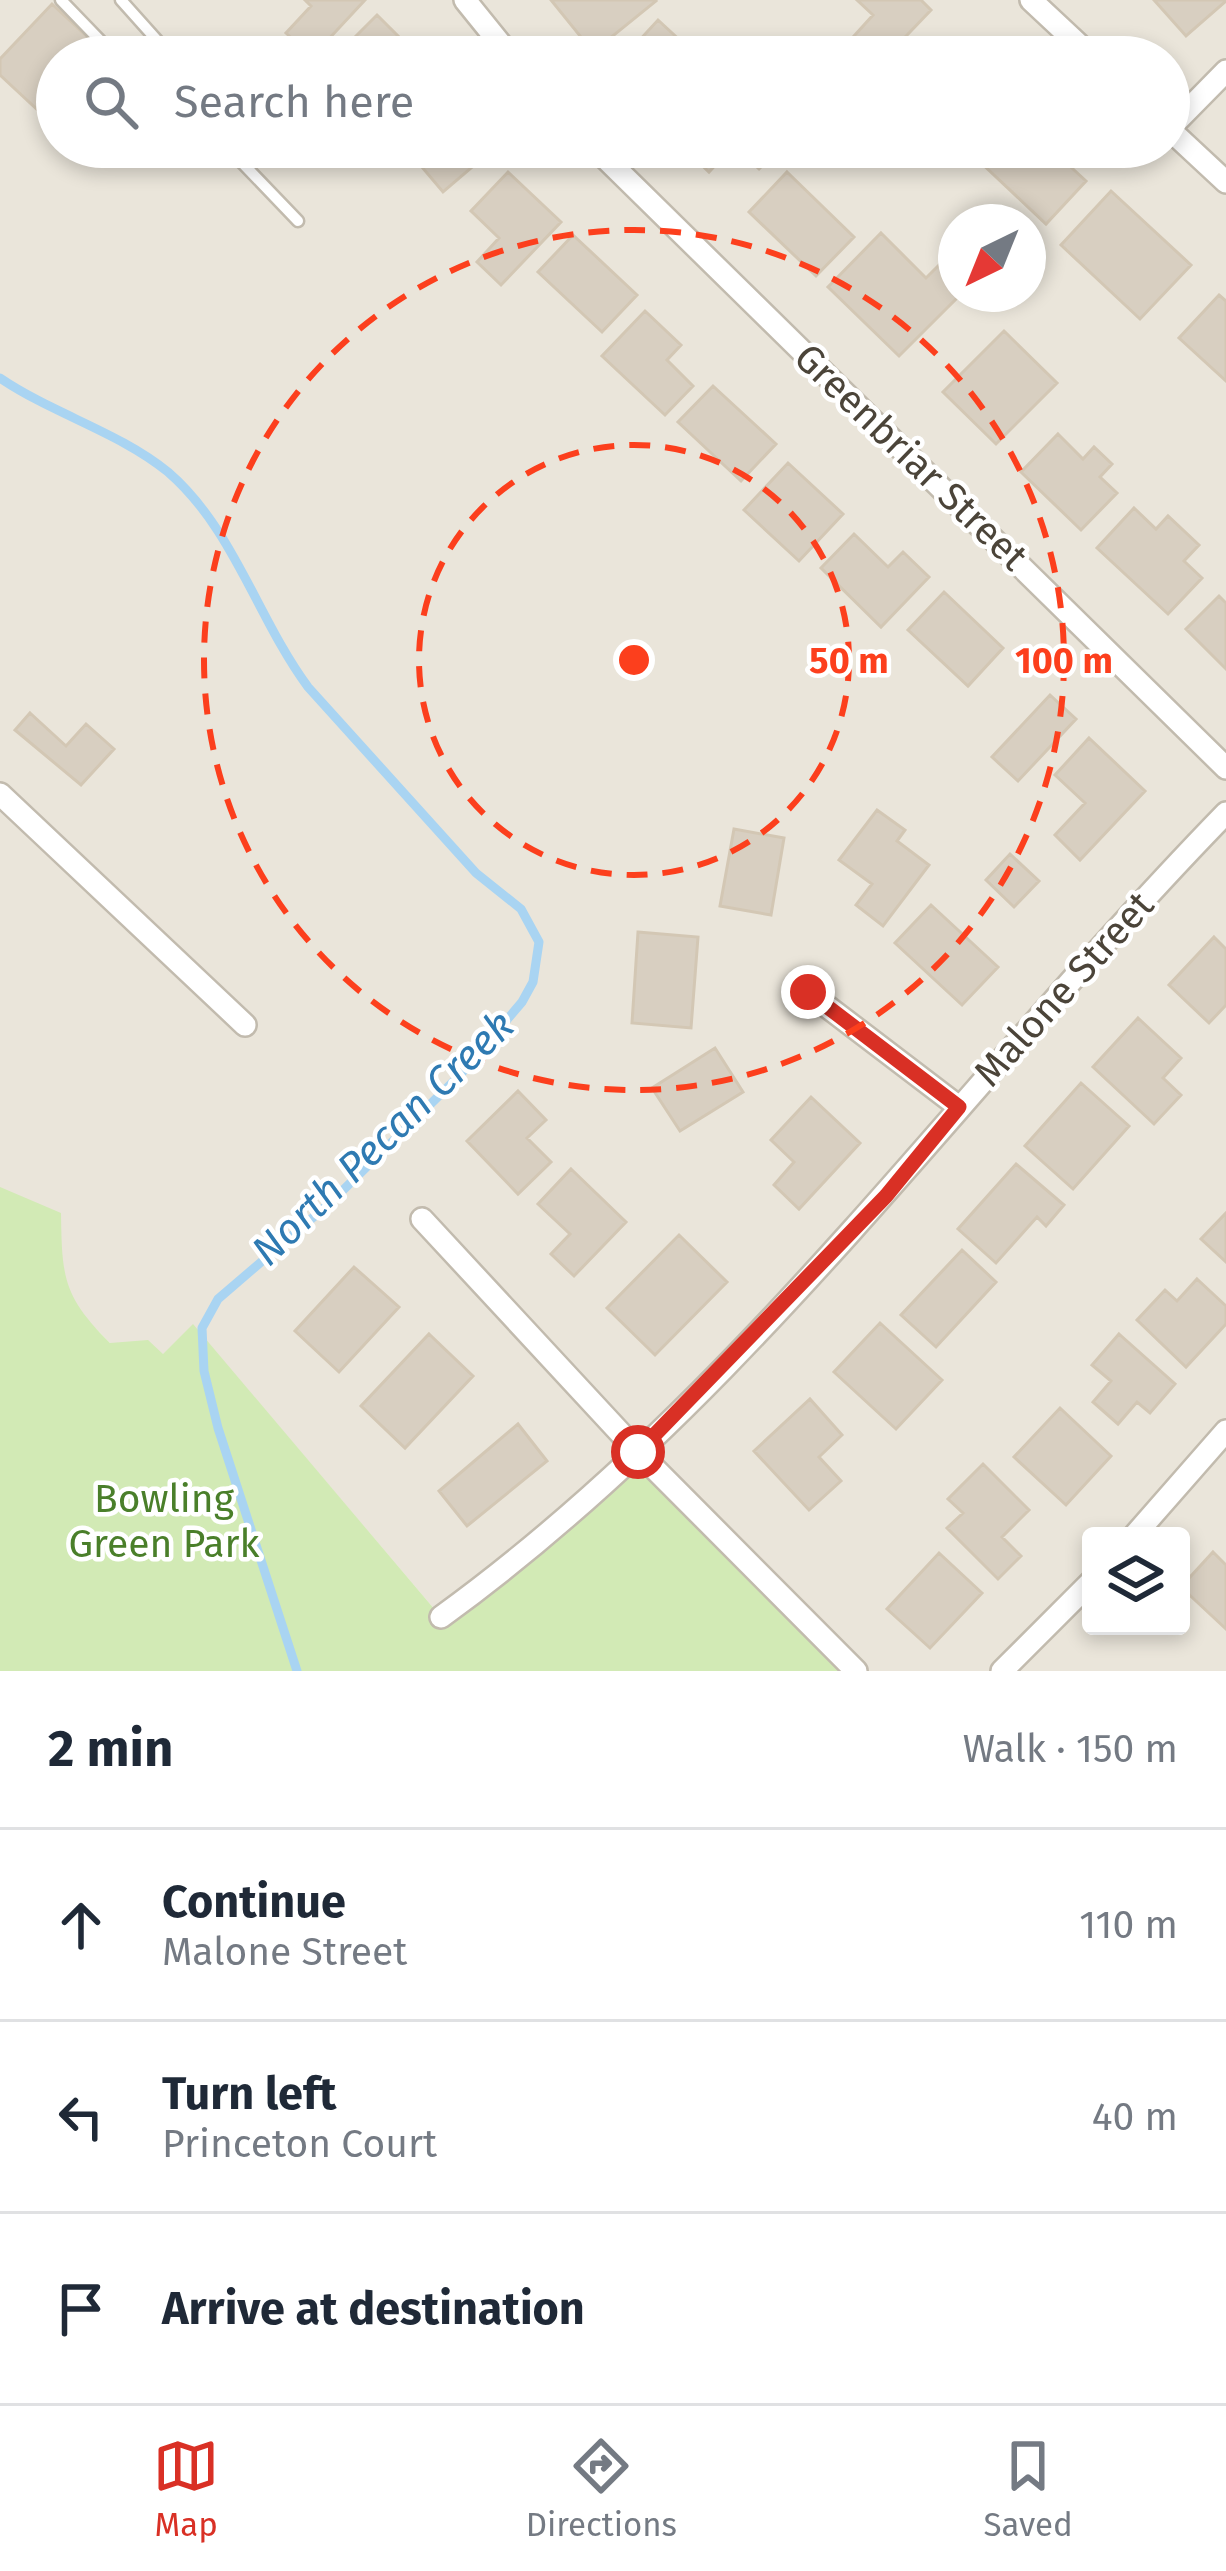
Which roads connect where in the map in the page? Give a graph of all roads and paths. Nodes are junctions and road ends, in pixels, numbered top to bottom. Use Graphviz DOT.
graph roads {
  1 [pos="61,0"];
  2 [pos="121,0"];
  3 [pos="465,0"];
  4 [pos="1031,0"];
  5 [pos="96,36"];
  6 [pos="153,36"];
  7 [pos="495,36"];
  8 [pos="1070,36"];
  9 [pos="1226,71"];
  10 [pos="1190,108"];
  11 [pos="1190,149"];
  12 [pos="247,168"];
  13 [pos="615,168"];
  14 [pos="1226,182"];
  15 [pos="298,221"];
  16 [pos="1226,768"];
  17 [pos="0,794"];
  18 [pos="1226,813"];
  19 [pos="808,992"];
  20 [pos="245,1024"];
  21 [pos="959,1107"];
  22 [pos="422,1219"];
  23 [pos="1222,1443"];
  24 [pos="638,1452"];
  25 [pos="1143,1527"];
  26 [pos="1082,1591"];
  27 [pos="441,1617"];
  28 [pos="856,1671"];
  29 [pos="1002,1671"];
  1 -- 5 [label="lane"];
  2 -- 6 [label="lane"];
  3 -- 7 [label="street"];
  4 -- 8 [label="street"];
  9 -- 10 [label="street"];
  11 -- 14 [label="street"];
  12 -- 15 [label="lane"];
  13 -- 16 [label="street, Greenbriar Street"];
  17 -- 20 [label="street"];
  18 -- 21 [label="street, Malone Street"];
  19 -- 21 [label="street"];
  21 -- 24 [label="street, Malone Street"];
  22 -- 24 [label="street"];
  23 -- 25 [label="street"];
  24 -- 27 [label="street, Malone Street"];
  24 -- 28 [label="street"];
  26 -- 29 [label="street"];
}
